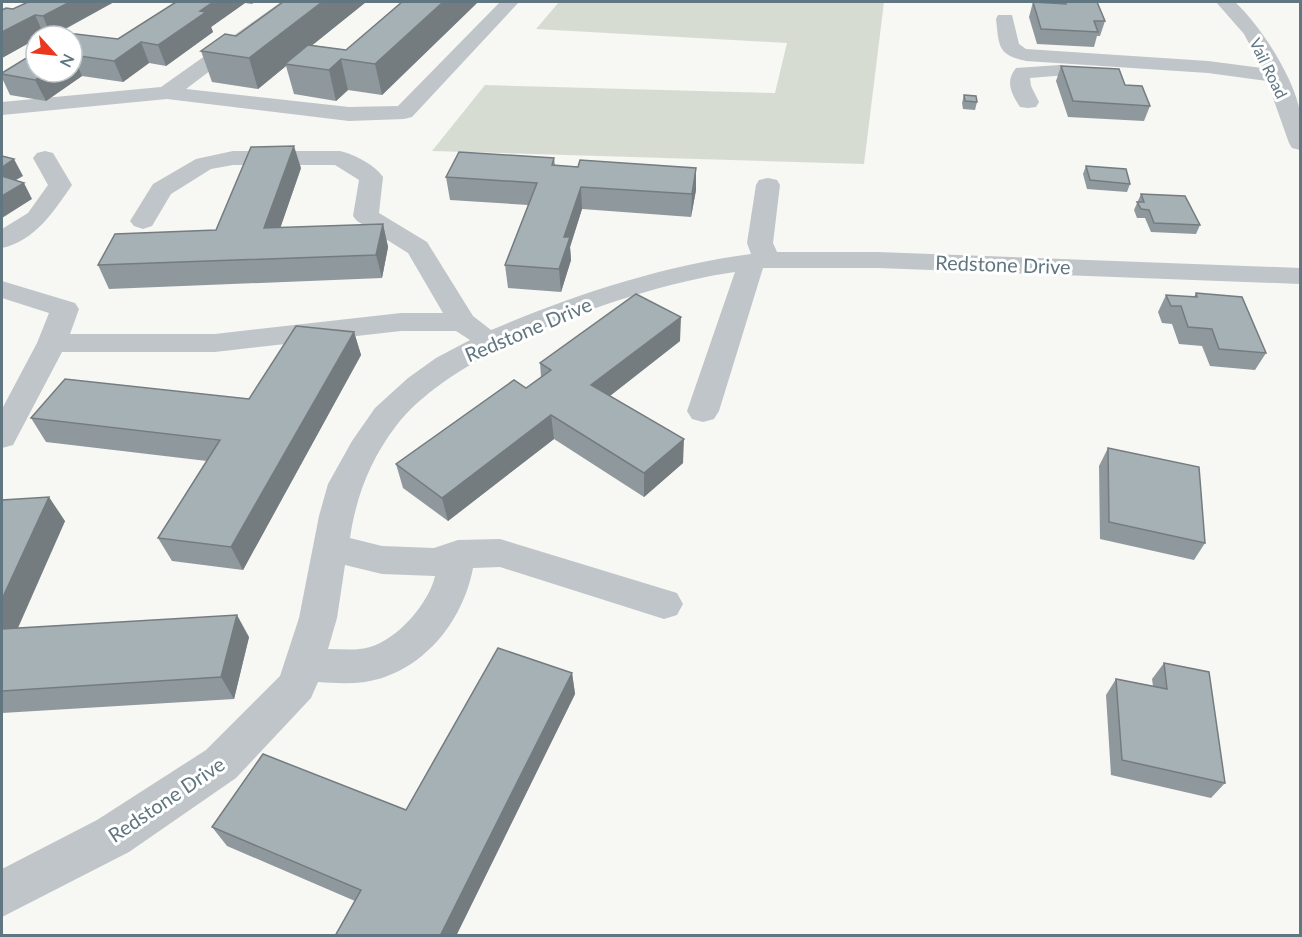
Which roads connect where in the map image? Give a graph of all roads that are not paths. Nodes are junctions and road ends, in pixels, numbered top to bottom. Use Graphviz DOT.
graph roads {
  1 [pos="291,2"];
  2 [pos="510,2"];
  3 [pos="1226,2"];
  4 [pos="1005,19"];
  5 [pos="1241,73"];
  6 [pos="1277,76"];
  7 [pos="167,93"];
  8 [pos="1028,102"];
  9 [pos="2,109"];
  10 [pos="1300,143"];
  11 [pos="45,158"];
  12 [pos="768,185"];
  13 [pos="143,221"];
  14 [pos="2,240"];
  15 [pos="760,261"];
  16 [pos="1300,276"];
  17 [pos="2,289"];
  18 [pos="462,322"];
  19 [pos="491,341"];
  20 [pos="52,343"];
  21 [pos="703,411"];
  22 [pos="2,437"];
  23 [pos="331,548"];
  24 [pos="458,554"];
  25 [pos="664,604"];
  26 [pos="304,665"];
  27 [pos="2,894"];
  1 -- 7 [label="street"];
  2 -- 7 [label="street"];
  3 -- 6 [label="street, Vail Road"];
  4 -- 5 [label="street"];
  5 -- 6 [label="street"];
  5 -- 8 [label="street"];
  6 -- 10 [label="street, Vail Road"];
  7 -- 9 [label="street"];
  11 -- 14 [label="street"];
  12 -- 15 [label="street"];
  13 -- 18 [label="street"];
  15 -- 16 [label="street, Redstone Drive"];
  15 -- 19 [label="street, Redstone Drive"];
  15 -- 21 [label="street"];
  17 -- 20 [label="street"];
  18 -- 19 [label="street"];
  18 -- 20 [label="street"];
  19 -- 23 [label="street, Redstone Drive"];
  20 -- 22 [label="street"];
  23 -- 24 [label="street"];
  23 -- 26 [label="street, Redstone Drive"];
  24 -- 25 [label="street"];
  24 -- 26 [label="street"];
  26 -- 27 [label="street, Redstone Drive"];
}
